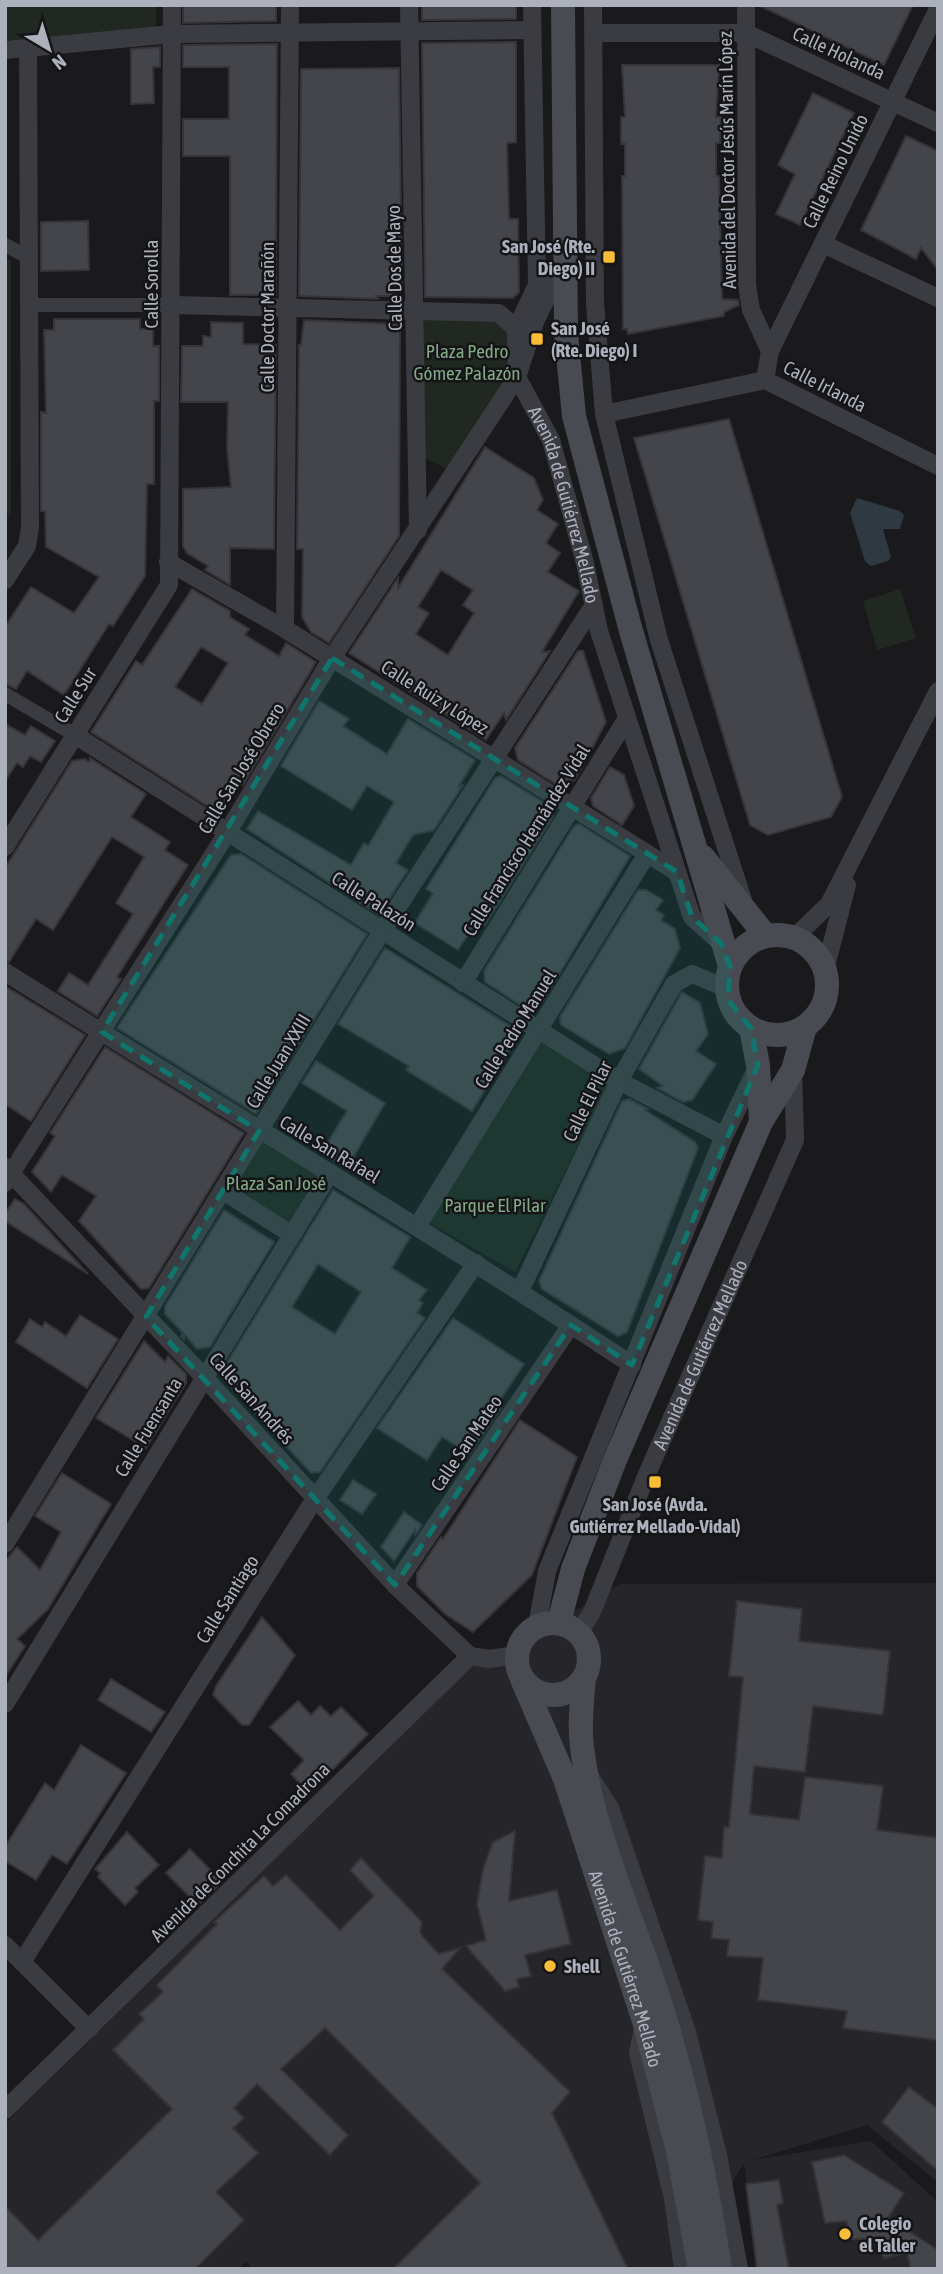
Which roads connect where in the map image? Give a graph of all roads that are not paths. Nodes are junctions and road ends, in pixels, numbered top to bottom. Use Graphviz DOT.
graph roads {
  1 [pos="172,5"];
  2 [pos="290,5"];
  3 [pos="410,5"];
  4 [pos="532,5"];
  5 [pos="563,5"];
  6 [pos="593,5"];
  7 [pos="746,5"];
  8 [pos="938,9"];
  9 [pos="532,30"];
  10 [pos="290,31"];
  11 [pos="409,31"];
  12 [pos="594,33"];
  13 [pos="746,33"];
  14 [pos="172,34"];
  15 [pos="28,48"];
  16 [pos="5,50"];
  17 [pos="892,102"];
  18 [pos="938,123"];
  19 [pos="823,244"];
  20 [pos="5,245"];
  21 [pos="566,257"];
  22 [pos="30,258"];
  23 [pos="938,298"];
  24 [pos="30,305"];
  25 [pos="172,305"];
  26 [pos="289,308"];
  27 [pos="416,311"];
  28 [pos="516,329"];
  29 [pos="770,351"];
  30 [pos="517,377"];
  31 [pos="765,380"];
  32 [pos="604,414"];
  33 [pos="938,466"];
  34 [pos="418,531"];
  35 [pos="169,562"];
  36 [pos="5,580"];
  37 [pos="594,605"];
  38 [pos="285,629"];
  39 [pos="332,658"];
  40 [pos="938,691"];
  41 [pos="5,694"];
  42 [pos="626,720"];
  43 [pos="75,735"];
  44 [pos="494,759"];
  45 [pos="570,807"];
  46 [pos="226,833"];
  47 [pos="5,847"];
  48 [pos="698,851"];
  49 [pos="647,854"];
  50 [pos="854,858"];
  51 [pos="677,872"];
  52 [pos="747,910"];
  53 [pos="382,931"];
  54 [pos="765,935"];
  55 [pos="795,937"];
  56 [pos="726,966"];
  57 [pos="825,970"];
  58 [pos="5,972"];
  59 [pos="463,983"];
  60 [pos="804,1027"];
  61 [pos="751,1028"];
  62 [pos="538,1031"];
  63 [pos="102,1032"];
  64 [pos="758,1065"];
  65 [pos="793,1070"];
  66 [pos="619,1081"];
  67 [pos="761,1122"];
  68 [pos="260,1132"];
  69 [pos="724,1136"];
  70 [pos="330,1173"];
  71 [pos="7,1174"];
  72 [pos="223,1191"];
  73 [pos="418,1225"];
  74 [pos="291,1234"];
  75 [pos="476,1263"];
  76 [pos="520,1291"];
  77 [pos="146,1317"];
  78 [pos="571,1325"];
  79 [pos="632,1365"];
  80 [pos="203,1376"];
  81 [pos="315,1499"];
  82 [pos="5,1544"];
  83 [pos="395,1585"];
  84 [pos="558,1627"];
  85 [pos="470,1656"];
  86 [pos="519,1667"];
  87 [pos="584,1678"];
  88 [pos="5,1704"];
  89 [pos="586,1769"];
  90 [pos="5,1945"];
  91 [pos="22,1962"];
  92 [pos="644,2021"];
  93 [pos="89,2029"];
  94 [pos="5,2110"];
  95 [pos="683,2269"];
  96 [pos="700,2269"];
  97 [pos="720,2269"];
  98 [pos="739,2269"];
  1 -- 14 [label="street, Calle Sorolla"];
  2 -- 10 [label="street, Calle Doctor Marañón"];
  3 -- 11 [label="street, Calle Dos de Mayo"];
  4 -- 9 [label="street, Avenida de Gutiérrez Mellado"];
  5 -- 21 [label="main road, Avenida de Gutiérrez Mellado"];
  6 -- 12 [label="street, Avenida de Gutiérrez Mellado"];
  7 -- 13 [label="street, Avenida del Doctor Jesús Marín López"];
  8 -- 17 [label="street, Calle Reino Unido"];
  9 -- 11 [label="street"];
  9 -- 28 [label="street, Avenida de Gutiérrez Mellado"];
  10 -- 11 [label="street"];
  10 -- 14 [label="street"];
  10 -- 26 [label="street, Calle Doctor Marañón"];
  11 -- 27 [label="street, Calle Dos de Mayo"];
  12 -- 13 [label="street, Calle Holanda"];
  12 -- 32 [label="street, Avenida de Gutiérrez Mellado"];
  13 -- 17 [label="street, Calle Holanda"];
  13 -- 29 [label="street, Avenida del Doctor Jesús Marín López"];
  14 -- 15 [label="street"];
  14 -- 25 [label="street, Calle Sorolla"];
  15 -- 16 [label="street"];
  15 -- 22 [label="street"];
  17 -- 18 [label="street, Calle Holanda"];
  17 -- 19 [label="street, Calle Reino Unido"];
  19 -- 23 [label="street"];
  19 -- 29 [label="street, Calle Reino Unido"];
  20 -- 22 [label="street"];
  21 -- 30 [label="street, Calle San José Obrero"];
  21 -- 48 [label="main road, Avenida de Gutiérrez Mellado"];
  22 -- 24 [label="street"];
  24 -- 25 [label="street"];
  24 -- 36 [label="street"];
  25 -- 26 [label="street"];
  25 -- 35 [label="street, Calle Sorolla"];
  26 -- 27 [label="street"];
  26 -- 38 [label="street, Calle Doctor Marañón"];
  27 -- 28 [label="street"];
  27 -- 34 [label="street, Calle Dos de Mayo"];
  28 -- 30 [label="street, Avenida de Gutiérrez Mellado"];
  29 -- 31 [label="street, Calle Reino Unido"];
  30 -- 34 [label="street, Calle San José Obrero"];
  30 -- 37 [label="street, Avenida de Gutiérrez Mellado"];
  31 -- 32 [label="street, Calle Irlanda"];
  31 -- 33 [label="street, Calle Irlanda"];
  32 -- 52 [label="street, Avenida de Gutiérrez Mellado"];
  34 -- 39 [label="street, Calle San José Obrero"];
  35 -- 38 [label="street, Calle Ruiz y López"];
  35 -- 43 [label="street, Calle Sur"];
  37 -- 42 [label="street, Avenida de Gutiérrez Mellado"];
  37 -- 44 [label="street, Calle Juan XXIII"];
  38 -- 39 [label="street, Calle Ruiz y López"];
  39 -- 44 [label="street, Calle Ruiz y López"];
  39 -- 46 [label="street, Calle San José Obrero"];
  40 -- 50 [label="street"];
  41 -- 43 [label="street, Calle Palazón"];
  42 -- 45 [label="street, Calle Francisco Hernández Vidal"];
  42 -- 51 [label="street, Avenida de Gutiérrez Mellado"];
  43 -- 46 [label="street, Calle Palazón"];
  43 -- 47 [label="street, Calle Sur"];
  44 -- 45 [label="street, Calle Ruiz y López"];
  44 -- 53 [label="street, Calle Juan XXIII"];
  45 -- 49 [label="street, Calle Ruiz y López"];
  45 -- 59 [label="street, Calle Francisco Hernández Vidal"];
  46 -- 53 [label="street, Calle Palazón"];
  46 -- 63 [label="street, Calle San José Obrero"];
  48 -- 52 [label="main road, Avenida de Gutiérrez Mellado"];
  48 -- 56 [label="main road, Avenida de Gutiérrez Mellado"];
  49 -- 51 [label="street, Calle Ruiz y López"];
  49 -- 62 [label="street, Calle Pedro Manuel"];
  50 -- 55 [label="street"];
  50 -- 57 [label="street"];
  51 -- 56 [label="street, Avenida de Gutiérrez Mellado"];
  52 -- 54 [label="main road, Avenida de Gutiérrez Mellado"];
  53 -- 59 [label="street, Calle Palazón"];
  53 -- 68 [label="street, Calle Juan XXIII"];
  54 -- 55 [label="main road"];
  54 -- 56 [label="main road"];
  55 -- 57 [label="main road"];
  56 -- 61 [label="main road"];
  56 -- 66 [label="street, Calle El Pilar"];
  57 -- 60 [label="main road"];
  58 -- 63 [label="street, Calle San Rafael"];
  59 -- 62 [label="street, Calle Palazón"];
  60 -- 61 [label="main road"];
  60 -- 65 [label="main road, Avenida de Gutiérrez Mellado"];
  61 -- 64 [label="main road"];
  62 -- 66 [label="street, Calle Palazón"];
  62 -- 73 [label="street, Calle Pedro Manuel"];
  63 -- 68 [label="street, Calle San Rafael"];
  63 -- 71 [label="street, Calle San José Obrero"];
  64 -- 67 [label="main road"];
  64 -- 69 [label="street"];
  65 -- 67 [label="main road, Avenida de Gutiérrez Mellado"];
  65 -- 84 [label="street, Avenida de Gutiérrez Mellado"];
  66 -- 69 [label="street, Calle Palazón"];
  66 -- 76 [label="street, Calle El Pilar"];
  67 -- 84 [label="main road, Avenida de Gutiérrez Mellado"];
  68 -- 70 [label="street, Calle San Rafael"];
  68 -- 72 [label="street, Calle Juan XXIII"];
  69 -- 79 [label="street"];
  70 -- 73 [label="street, Calle San Rafael"];
  70 -- 74 [label="street, Calle Fuensanta"];
  71 -- 77 [label="street, Calle San Andrés"];
  72 -- 74 [label="street"];
  72 -- 77 [label="street, Calle Juan XXIII"];
  73 -- 75 [label="street, Calle San Rafael"];
  74 -- 80 [label="street, Calle Fuensanta"];
  75 -- 76 [label="street, Calle San Rafael"];
  75 -- 81 [label="street, Calle Santiago"];
  76 -- 78 [label="street, Calle San Rafael"];
  77 -- 80 [label="street, Calle San Andrés"];
  77 -- 82 [label="street, Calle Juan XXIII"];
  78 -- 79 [label="street, Calle San Rafael"];
  78 -- 83 [label="street, Calle San Mateo"];
  79 -- 84 [label="street"];
  80 -- 81 [label="street, Calle San Andrés"];
  80 -- 88 [label="street, Calle Fuensanta"];
  81 -- 83 [label="street, Calle San Andrés"];
  81 -- 91 [label="street, Calle Santiago"];
  83 -- 85 [label="street, Calle San Andrés"];
  84 -- 86 [label="main road"];
  84 -- 87 [label="main road"];
  85 -- 86 [label="street"];
  85 -- 93 [label="street, Avenida de Conchita La Comadrona"];
  86 -- 87 [label="main road"];
  86 -- 92 [label="main road, Avenida de Gutiérrez Mellado"];
  87 -- 89 [label="main road, Avenida de Gutiérrez Mellado"];
  89 -- 97 [label="main road, Avenida de Gutiérrez Mellado"];
  89 -- 98 [label="street"];
  90 -- 91 [label="street"];
  91 -- 93 [label="street"];
  92 -- 95 [label="street"];
  92 -- 96 [label="main road, Avenida de Gutiérrez Mellado"];
  93 -- 94 [label="street, Avenida de Conchita La Comadrona"];
}
